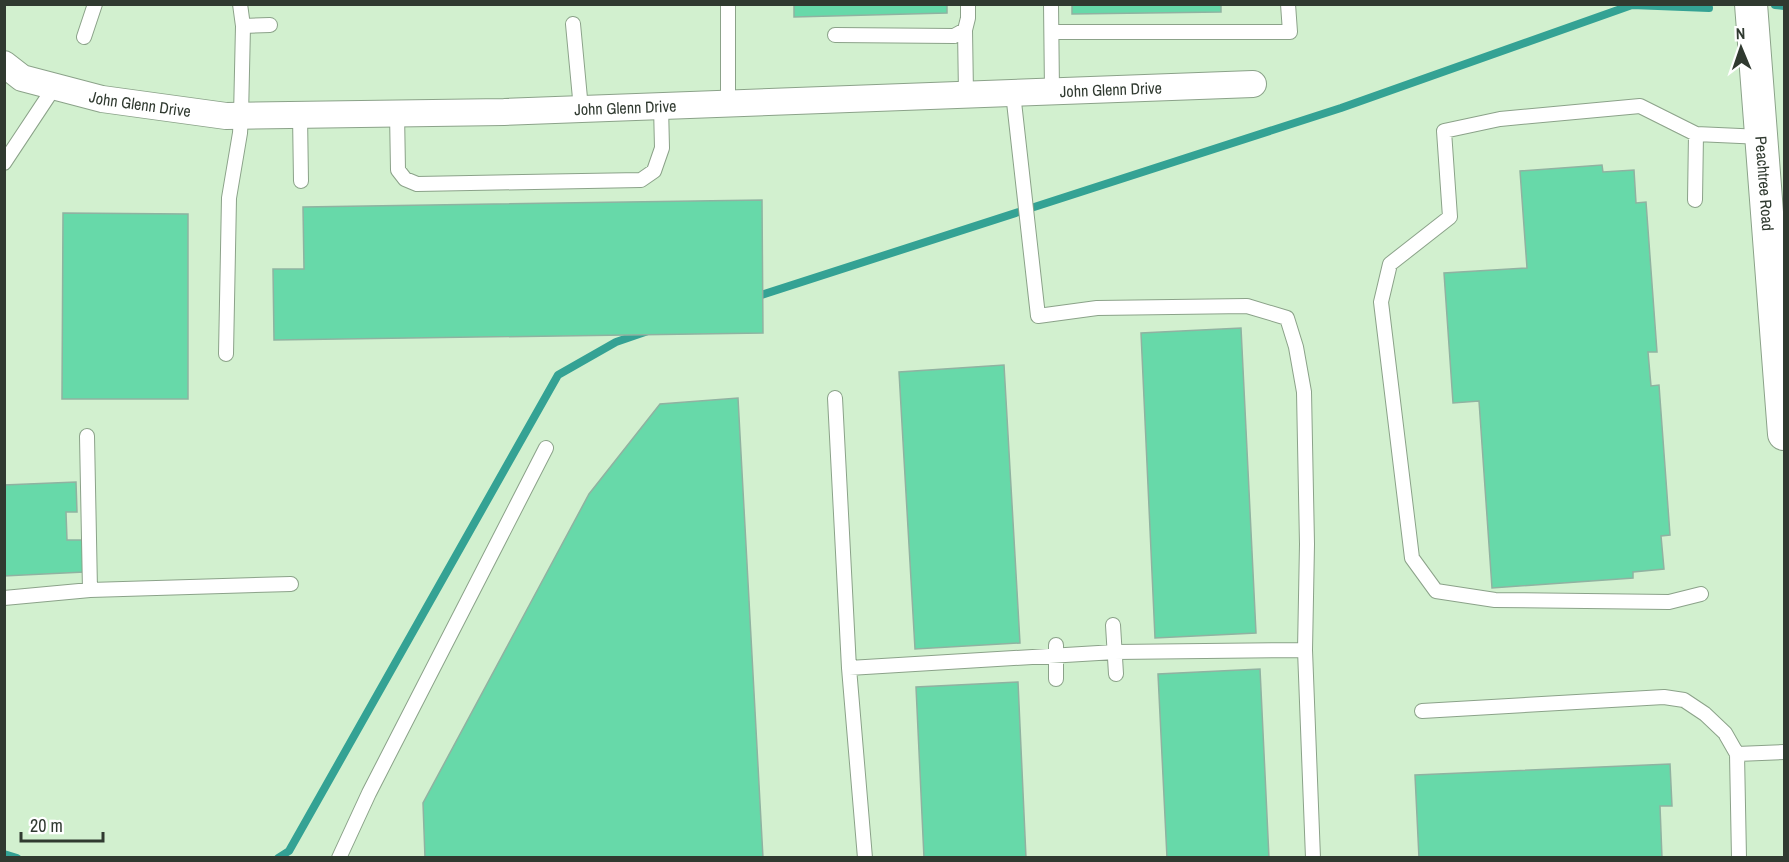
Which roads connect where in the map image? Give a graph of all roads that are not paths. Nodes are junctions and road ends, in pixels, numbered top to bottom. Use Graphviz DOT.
graph roads {
  1 [pos="95,4"];
  2 [pos="240,4"];
  3 [pos="728,4"];
  4 [pos="968,4"];
  5 [pos="1051,4"];
  6 [pos="1288,4"];
  7 [pos="1751,4"];
  8 [pos="573,24"];
  9 [pos="270,25"];
  10 [pos="243,26"];
  11 [pos="965,30"];
  12 [pos="1052,32"];
  13 [pos="835,35"];
  14 [pos="84,37"];
  15 [pos="4,64"];
  16 [pos="1253,84"];
  17 [pos="55,86"];
  18 [pos="1052,91"];
  19 [pos="1013,93"];
  20 [pos="966,94"];
  21 [pos="728,104"];
  22 [pos="660,106"];
  23 [pos="581,109"];
  24 [pos="397,113"];
  25 [pos="300,115"];
  26 [pos="241,116"];
  27 [pos="1696,134"];
  28 [pos="1762,137"];
  29 [pos="4,163"];
  30 [pos="301,181"];
  31 [pos="1695,200"];
  32 [pos="226,354"];
  33 [pos="835,398"];
  34 [pos="1785,434"];
  35 [pos="87,436"];
  36 [pos="546,448"];
  37 [pos="291,584"];
  38 [pos="90,590"];
  39 [pos="1701,594"];
  40 [pos="4,598"];
  41 [pos="1113,625"];
  42 [pos="1056,650"];
  43 [pos="1305,650"];
  44 [pos="1115,652"];
  45 [pos="849,668"];
  46 [pos="1116,674"];
  47 [pos="1056,679"];
  48 [pos="1422,711"];
  49 [pos="1785,752"];
  50 [pos="1737,754"];
  51 [pos="339,858"];
  52 [pos="865,858"];
  53 [pos="1313,858"];
  54 [pos="1739,858"];
  1 -- 14 [label="lane"];
  2 -- 10 [label="lane"];
  3 -- 21 [label="lane"];
  4 -- 11 [label="lane"];
  5 -- 12 [label="lane"];
  6 -- 12 [label="lane"];
  7 -- 28 [label="street, Peachtree Road"];
  8 -- 23 [label="lane"];
  9 -- 10 [label="lane"];
  10 -- 26 [label="lane"];
  11 -- 13 [label="lane"];
  11 -- 20 [label="lane"];
  12 -- 18 [label="lane"];
  15 -- 17 [label="street, John Glenn Drive"];
  16 -- 18 [label="street, John Glenn Drive"];
  17 -- 26 [label="street, John Glenn Drive"];
  17 -- 29 [label="lane"];
  18 -- 19 [label="street, John Glenn Drive"];
  19 -- 20 [label="street, John Glenn Drive"];
  19 -- 43 [label="lane"];
  20 -- 21 [label="street, John Glenn Drive"];
  21 -- 22 [label="street, John Glenn Drive"];
  22 -- 23 [label="street, John Glenn Drive"];
  22 -- 24 [label="lane"];
  23 -- 24 [label="street, John Glenn Drive"];
  24 -- 25 [label="street, John Glenn Drive"];
  25 -- 26 [label="street, John Glenn Drive"];
  25 -- 30 [label="lane"];
  26 -- 32 [label="lane"];
  27 -- 28 [label="lane"];
  27 -- 31 [label="lane"];
  27 -- 39 [label="lane"];
  28 -- 34 [label="street, Peachtree Road"];
  33 -- 45 [label="lane"];
  35 -- 38 [label="lane"];
  36 -- 51 [label="lane"];
  37 -- 38 [label="lane"];
  38 -- 40 [label="lane"];
  41 -- 44 [label="lane"];
  42 -- 44 [label="lane"];
  42 -- 45 [label="lane"];
  42 -- 47 [label="lane"];
  43 -- 44 [label="lane"];
  43 -- 53 [label="lane"];
  44 -- 46 [label="lane"];
  45 -- 52 [label="lane"];
  48 -- 50 [label="lane"];
  49 -- 50 [label="lane"];
  50 -- 54 [label="lane"];
}
